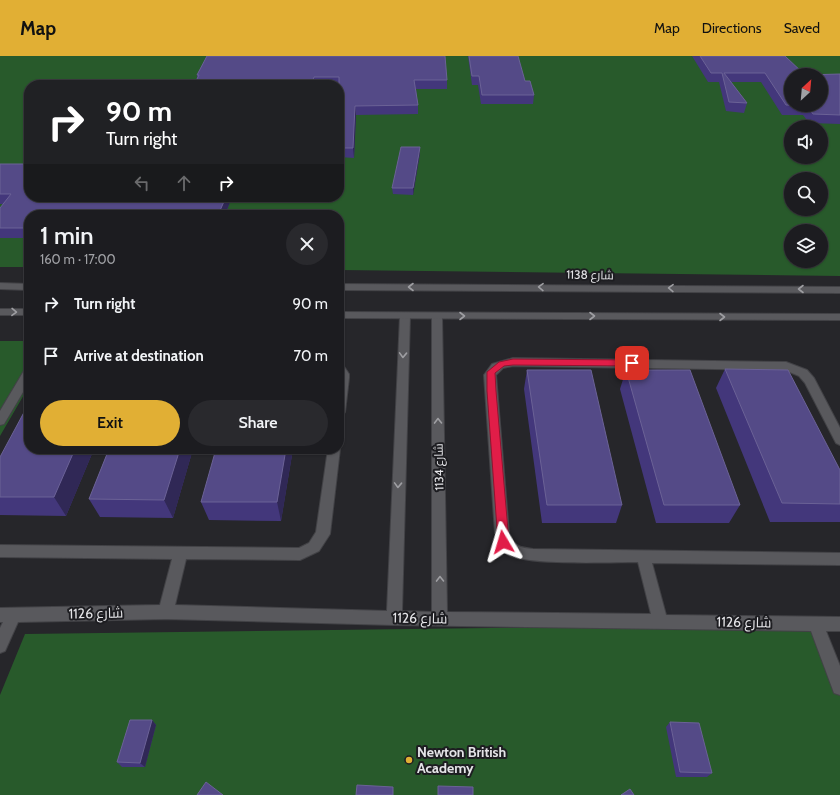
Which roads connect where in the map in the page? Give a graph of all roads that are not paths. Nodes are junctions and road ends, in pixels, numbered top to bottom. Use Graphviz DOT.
graph roads {
  1 [pos="2,287"];
  2 [pos="24,287"];
  3 [pos="344,287"];
  4 [pos="840,290"];
  5 [pos="840,311"];
  6 [pos="0,312"];
  7 [pos="24,312"];
  8 [pos="344,315"];
  9 [pos="405,316"];
  10 [pos="437,316"];
  11 [pos="786,317"];
  12 [pos="840,317"];
  13 [pos="24,379"];
  14 [pos="0,421"];
  15 [pos="840,440"];
  16 [pos="333,454"];
  17 [pos="0,551"];
  18 [pos="180,553"];
  19 [pos="644,557"];
  20 [pos="840,559"];
  21 [pos="166,612"];
  22 [pos="6,615"];
  23 [pos="394,618"];
  24 [pos="440,618"];
  25 [pos="660,621"];
  26 [pos="816,624"];
  27 [pos="840,624"];
  28 [pos="0,646"];
  29 [pos="840,687"];
  1 -- 2 [label="street"];
  4 -- 3 [label="street, شارع 1138, one-way"];
  5 -- 11 [label="street"];
  6 -- 7 [label="street, one-way"];
  8 -- 9 [label="street"];
  9 -- 10 [label="street"];
  9 -- 23 [label="street, one-way"];
  10 -- 11 [label="street, one-way"];
  24 -- 10 [label="street, شارع 1134, one-way"];
  11 -- 12 [label="street"];
  13 -- 14 [label="street"];
  15 -- 19 [label="street"];
  16 -- 18 [label="street"];
  17 -- 18 [label="street"];
  18 -- 21 [label="street"];
  19 -- 20 [label="street"];
  19 -- 25 [label="street"];
  21 -- 22 [label="street, شارع 1126"];
  21 -- 23 [label="street, شارع 1126"];
  22 -- 28 [label="street"];
  23 -- 24 [label="street, شارع 1126"];
  24 -- 25 [label="street, شارع 1126"];
  25 -- 26 [label="street, شارع 1126"];
  26 -- 27 [label="street, شارع 1126"];
  26 -- 29 [label="street"];
}
